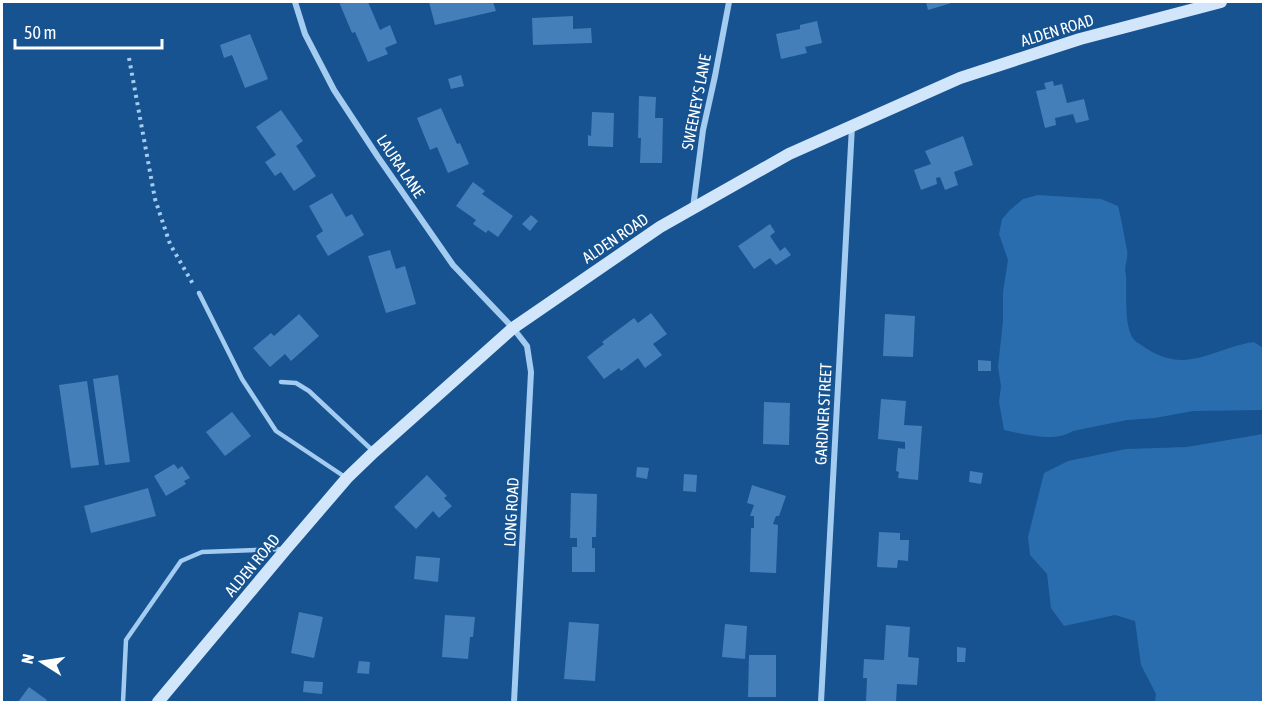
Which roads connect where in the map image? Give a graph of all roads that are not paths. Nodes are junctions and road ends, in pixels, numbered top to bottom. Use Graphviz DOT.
graph roads {
  1 [pos="295,2"];
  2 [pos="729,2"];
  3 [pos="1221,2"];
  4 [pos="852,126"];
  5 [pos="693,209"];
  6 [pos="199,294"];
  7 [pos="513,328"];
  8 [pos="281,382"];
  9 [pos="374,452"];
  10 [pos="347,478"];
  11 [pos="287,548"];
  12 [pos="123,702"];
  13 [pos="158,702"];
  14 [pos="514,702"];
  15 [pos="821,702"];
  1 -- 7 [label="street, LAURA LANE"];
  2 -- 5 [label="street, SWEENEY'S LANE"];
  3 -- 4 [label="main road, ALDEN ROAD"];
  4 -- 5 [label="main road, ALDEN ROAD"];
  4 -- 15 [label="street, GARDNER STREET"];
  5 -- 7 [label="main road, ALDEN ROAD"];
  6 -- 10 [label="lane"];
  7 -- 9 [label="main road, ALDEN ROAD"];
  7 -- 14 [label="street, LONG ROAD"];
  8 -- 9 [label="lane"];
  9 -- 10 [label="main road, ALDEN ROAD"];
  10 -- 11 [label="main road, ALDEN ROAD"];
  11 -- 12 [label="lane"];
  11 -- 13 [label="main road, ALDEN ROAD"];
}
